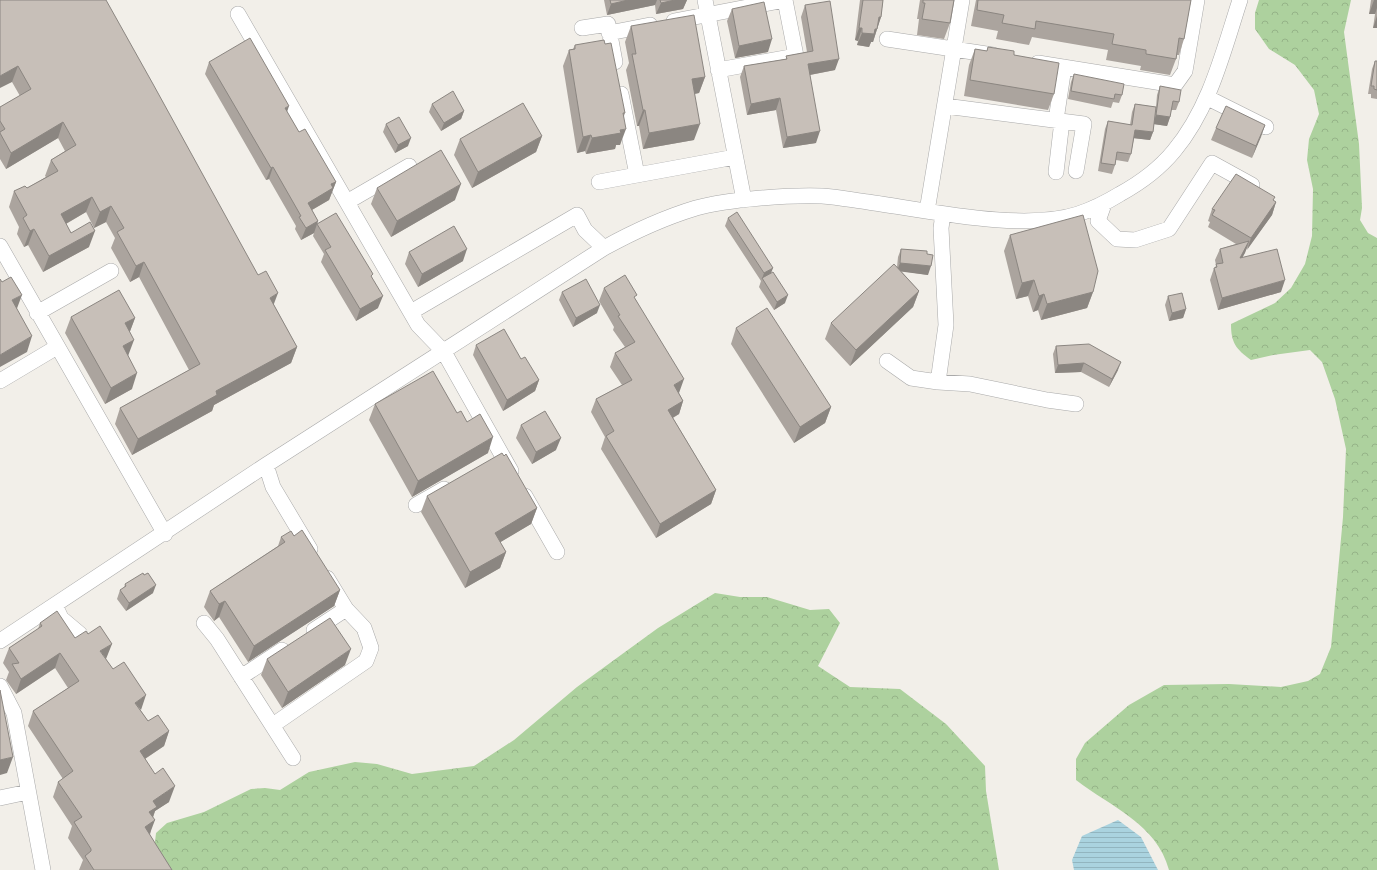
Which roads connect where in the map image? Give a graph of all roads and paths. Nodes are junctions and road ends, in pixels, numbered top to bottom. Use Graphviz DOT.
graph roads {
  1 [pos="785,0"];
  2 [pos="962,0"];
  3 [pos="1197,0"];
  4 [pos="1240,0"];
  5 [pos="706,7"];
  6 [pos="238,14"];
  7 [pos="582,28"];
  8 [pos="609,33"];
  9 [pos="887,38"];
  10 [pos="954,49"];
  11 [pos="1009,58"];
  12 [pos="1024,60"];
  13 [pos="1064,67"];
  14 [pos="718,70"];
  15 [pos="1208,98"];
  16 [pos="945,106"];
  17 [pos="1059,121"];
  18 [pos="1266,127"];
  19 [pos="735,157"];
  20 [pos="410,166"];
  21 [pos="1076,171"];
  22 [pos="1056,172"];
  23 [pos="637,175"];
  24 [pos="599,182"];
  25 [pos="1268,194"];
  26 [pos="744,200"];
  27 [pos="347,202"];
  28 [pos="1104,204"];
  29 [pos="927,210"];
  30 [pos="943,214"];
  31 [pos="0,246"];
  32 [pos="604,248"];
  33 [pos="111,271"];
  34 [pos="410,312"];
  35 [pos="37,313"];
  36 [pos="57,347"];
  37 [pos="444,352"];
  38 [pos="887,361"];
  39 [pos="0,381"];
  40 [pos="938,382"];
  41 [pos="1076,404"];
  42 [pos="502,455"];
  43 [pos="489,463"];
  44 [pos="266,465"];
  45 [pos="456,482"];
  46 [pos="416,505"];
  47 [pos="165,534"];
  48 [pos="557,552"];
  49 [pos="56,605"];
  50 [pos="346,610"];
  51 [pos="204,623"];
  52 [pos="80,634"];
  53 [pos="0,641"];
  54 [pos="241,677"];
  55 [pos="0,686"];
  56 [pos="273,725"];
  57 [pos="292,758"];
  58 [pos="28,792"];
  59 [pos="0,798"];
  60 [pos="43,870"];
  1 -- 5 [label="street"];
  1 -- 14 [label="street"];
  2 -- 10 [label="street"];
  3 -- 13 [label="street"];
  4 -- 15 [label="street"];
  5 -- 8 [label="street"];
  5 -- 14 [label="street"];
  6 -- 27 [label="street"];
  7 -- 8 [label="street"];
  8 -- 23 [label="street"];
  9 -- 10 [label="street"];
  10 -- 11 [label="street"];
  10 -- 16 [label="street"];
  12 -- 13 [label="street"];
  13 -- 17 [label="street"];
  14 -- 19 [label="street"];
  15 -- 18 [label="street"];
  15 -- 28 [label="street"];
  16 -- 17 [label="street"];
  16 -- 29 [label="street"];
  17 -- 21 [label="street"];
  17 -- 22 [label="street"];
  19 -- 23 [label="street"];
  19 -- 26 [label="street"];
  20 -- 27 [label="street"];
  23 -- 24 [label="street"];
  25 -- 28 [label="street"];
  26 -- 29 [label="street"];
  26 -- 32 [label="street"];
  27 -- 34 [label="street"];
  28 -- 30 [label="street"];
  29 -- 30 [label="street"];
  30 -- 40 [label="street"];
  31 -- 35 [label="street"];
  32 -- 34 [label="street"];
  32 -- 37 [label="street"];
  33 -- 35 [label="street"];
  34 -- 37 [label="street"];
  35 -- 36 [label="street"];
  36 -- 39 [label="street"];
  36 -- 47 [label="street"];
  37 -- 42 [label="street"];
  37 -- 44 [label="street"];
  38 -- 40 [label="street"];
  40 -- 41 [label="street"];
  42 -- 43 [label="street"];
  42 -- 48 [label="street"];
  44 -- 47 [label="street"];
  44 -- 50 [label="street"];
  45 -- 46 [label="street"];
  47 -- 49 [label="street"];
  49 -- 52 [label="street"];
  49 -- 53 [label="street"];
  50 -- 54 [label="street"];
  50 -- 56 [label="street"];
  51 -- 54 [label="street"];
  54 -- 56 [label="street"];
  55 -- 58 [label="street"];
  56 -- 57 [label="street"];
  58 -- 59 [label="street"];
  58 -- 60 [label="street"];
}
